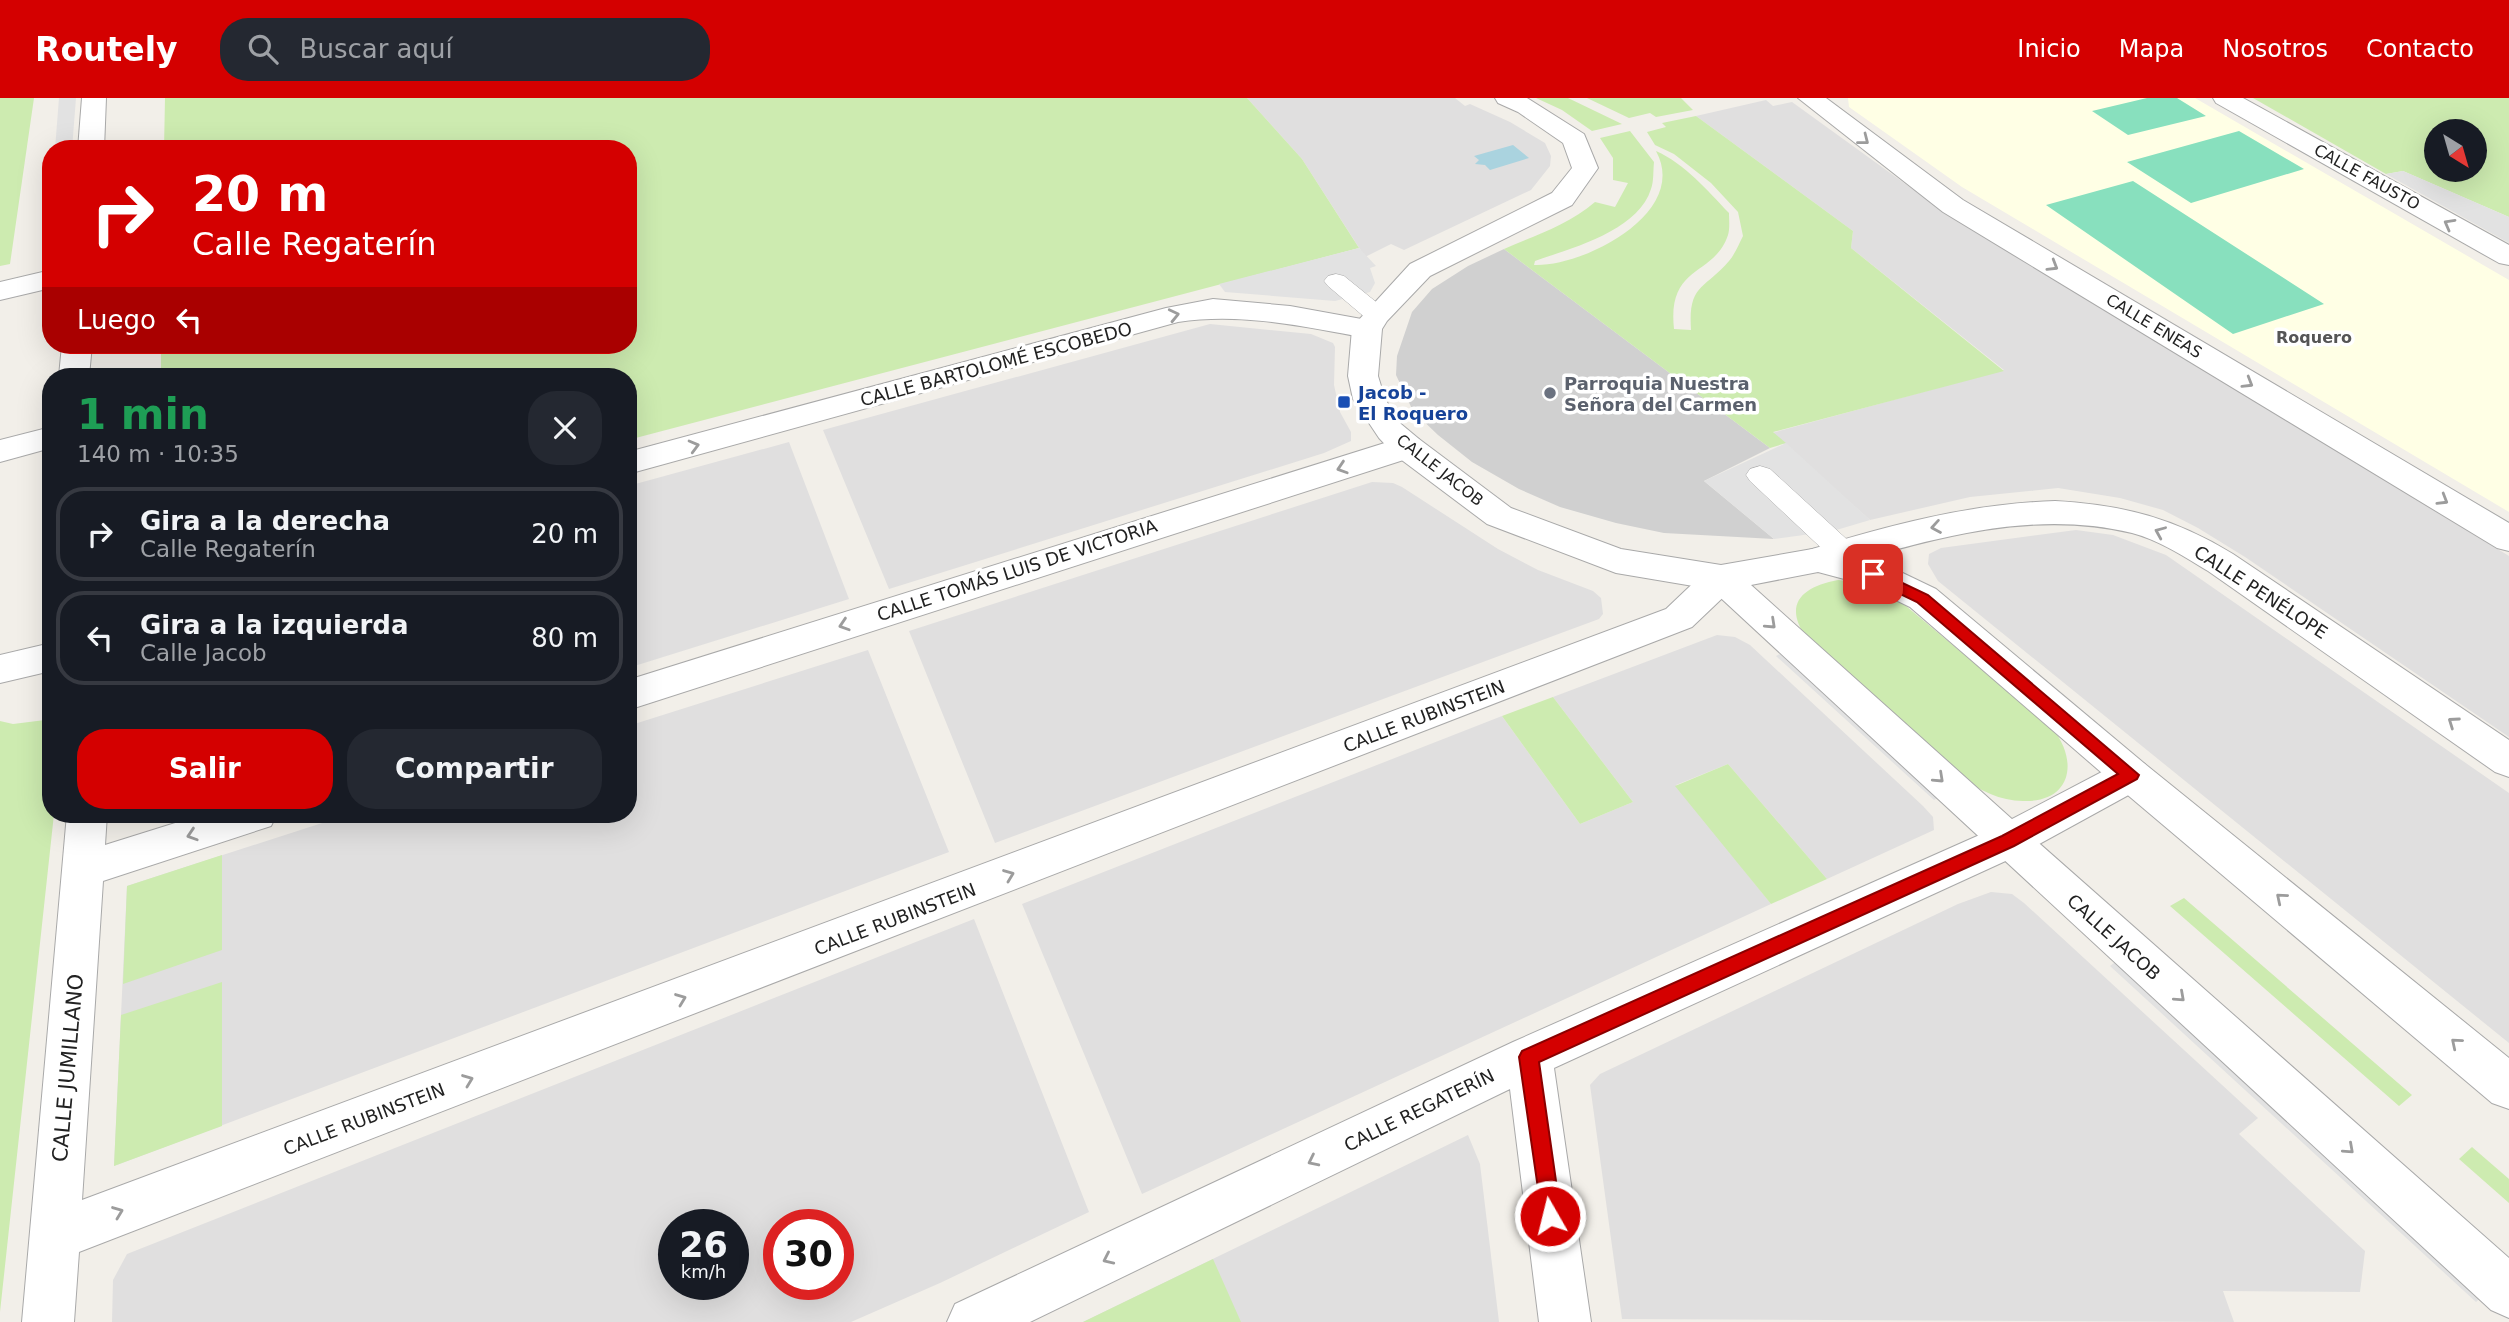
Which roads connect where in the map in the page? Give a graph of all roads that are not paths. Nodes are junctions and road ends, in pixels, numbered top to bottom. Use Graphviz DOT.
graph roads {
  1 [pos="94,98"];
  2 [pos="1507,98"];
  3 [pos="1810,98"];
  4 [pos="2225,98"];
  5 [pos="92,140"];
  6 [pos="2509,257"];
  7 [pos="42,281"];
  8 [pos="1336,281"];
  9 [pos="0,291"];
  10 [pos="1372,322"];
  11 [pos="42,440"];
  12 [pos="1407,447"];
  13 [pos="0,451"];
  14 [pos="637,461"];
  15 [pos="1760,475"];
  16 [pos="2509,539"];
  17 [pos="1831,556"];
  18 [pos="1721,578"];
  19 [pos="42,659"];
  20 [pos="0,670"];
  21 [pos="637,692"];
  22 [pos="2509,761"];
  23 [pos="2131,775"];
  24 [pos="86,823"];
  25 [pos="229,823"];
  26 [pos="2008,841"];
  27 [pos="83,870"];
  28 [pos="1529,1057"];
  29 [pos="2509,1087"];
  30 [pos="54,1236"];
  31 [pos="2509,1292"];
  32 [pos="48,1322"];
  33 [pos="973,1322"];
  34 [pos="1565,1322"];
  1 -- 5 [label="street"];
  2 -- 10 [label="street"];
  3 -- 16 [label="street, CALLE ENEAS, one-way"];
  6 -- 4 [label="street, CALLE FAUSTO, one-way"];
  7 -- 9 [label="street"];
  8 -- 10 [label="lane"];
  10 -- 12 [label="street, CALLE JACOB"];
  14 -- 10 [label="street, CALLE BARTOLOMÉ ESCOBEDO, one-way"];
  11 -- 13 [label="street"];
  12 -- 18 [label="street, CALLE JACOB"];
  12 -- 21 [label="street, CALLE TOMÁS LUIS DE VICTORIA, one-way"];
  15 -- 17 [label="lane"];
  17 -- 18 [label="street, CALLE JACOB"];
  22 -- 17 [label="street, CALLE PENÉLOPE, one-way"];
  17 -- 23 [label="street, CALLE JACOB"];
  18 -- 26 [label="street, CALLE JACOB, one-way"];
  30 -- 18 [label="street, CALLE RUBINSTEIN, one-way"];
  19 -- 20 [label="street"];
  23 -- 26 [label="street, CALLE REGATERÍN"];
  29 -- 23 [label="street, CALLE JACOB, one-way"];
  24 -- 27 [label="street, CALLE JUMILLANO"];
  25 -- 27 [label="street, one-way"];
  26 -- 28 [label="street, CALLE REGATERÍN"];
  26 -- 31 [label="street, CALLE JACOB, one-way"];
  27 -- 30 [label="street, CALLE JUMILLANO"];
  28 -- 33 [label="street, CALLE REGATERÍN, one-way"];
  28 -- 34 [label="street"];
  30 -- 32 [label="street, CALLE JUMILLANO"];
}
